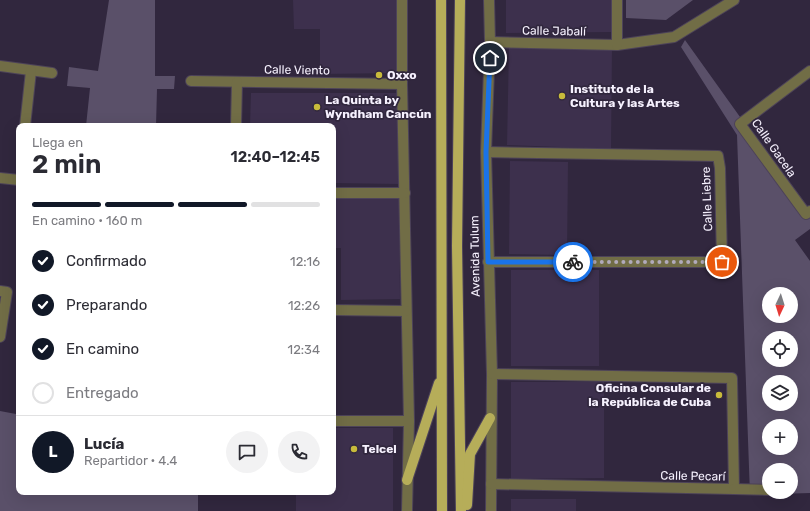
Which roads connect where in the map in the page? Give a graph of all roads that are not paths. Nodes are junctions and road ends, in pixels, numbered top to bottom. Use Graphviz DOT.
graph roads {
  1 [pos="402,0"];
  2 [pos="440,0"];
  3 [pos="460,0"];
  4 [pos="489,0"];
  5 [pos="617,0"];
  6 [pos="734,0"];
  7 [pos="490,42"];
  8 [pos="617,45"];
  9 [pos="0,66"];
  10 [pos="31,71"];
  11 [pos="810,71"];
  12 [pos="52,73"];
  13 [pos="191,81"];
  14 [pos="237,82"];
  15 [pos="402,84"];
  16 [pos="25,123"];
  17 [pos="236,123"];
  18 [pos="486,152"];
  19 [pos="0,178"];
  20 [pos="16,180"];
  21 [pos="336,193"];
  22 [pos="405,193"];
  23 [pos="810,211"];
  24 [pos="488,262"];
  25 [pos="0,291"];
  26 [pos="336,310"];
  27 [pos="406,311"];
  28 [pos="0,337"];
  29 [pos="442,373"];
  30 [pos="492,374"];
  31 [pos="490,418"];
  32 [pos="336,421"];
  33 [pos="409,421"];
  34 [pos="407,480"];
  35 [pos="491,484"];
  36 [pos="734,489"];
  37 [pos="762,490"];
  38 [pos="407,511"];
  39 [pos="442,511"];
  40 [pos="461,511"];
  41 [pos="467,511"];
  42 [pos="491,511"];
  1 -- 15 [label="street"];
  2 -- 29 [label="main road"];
  3 -- 40 [label="main road, Avenida Tulum"];
  4 -- 7 [label="street, Avenida Tulum"];
  5 -- 8 [label="street"];
  6 -- 8 [label="street, Calle Jabalí"];
  7 -- 8 [label="street, Calle Jabalí"];
  7 -- 18 [label="street, Avenida Tulum"];
  9 -- 10 [label="street"];
  10 -- 12 [label="street"];
  10 -- 16 [label="street"];
  11 -- 23 [label="street, Calle Gacela"];
  13 -- 14 [label="street, Calle Viento"];
  14 -- 15 [label="street, Calle Viento"];
  14 -- 17 [label="street"];
  15 -- 22 [label="street"];
  18 -- 24 [label="street, Avenida Tulum"];
  18 -- 24 [label="street, Calle Liebre"];
  19 -- 20 [label="street"];
  21 -- 22 [label="street"];
  22 -- 27 [label="street"];
  24 -- 30 [label="street, Avenida Tulum"];
  25 -- 28 [label="street"];
  26 -- 27 [label="street"];
  27 -- 33 [label="street"];
  29 -- 34 [label="main road"];
  29 -- 39 [label="main road"];
  30 -- 31 [label="street, Avenida Tulum"];
  30 -- 36 [label="street, Calle Pecarí"];
  31 -- 35 [label="street, Avenida Tulum"];
  31 -- 41 [label="main road"];
  32 -- 33 [label="street"];
  33 -- 34 [label="street"];
  34 -- 38 [label="street"];
  35 -- 36 [label="street, Calle Pecarí"];
  35 -- 42 [label="street, Avenida Tulum"];
  36 -- 37 [label="street"];
}
